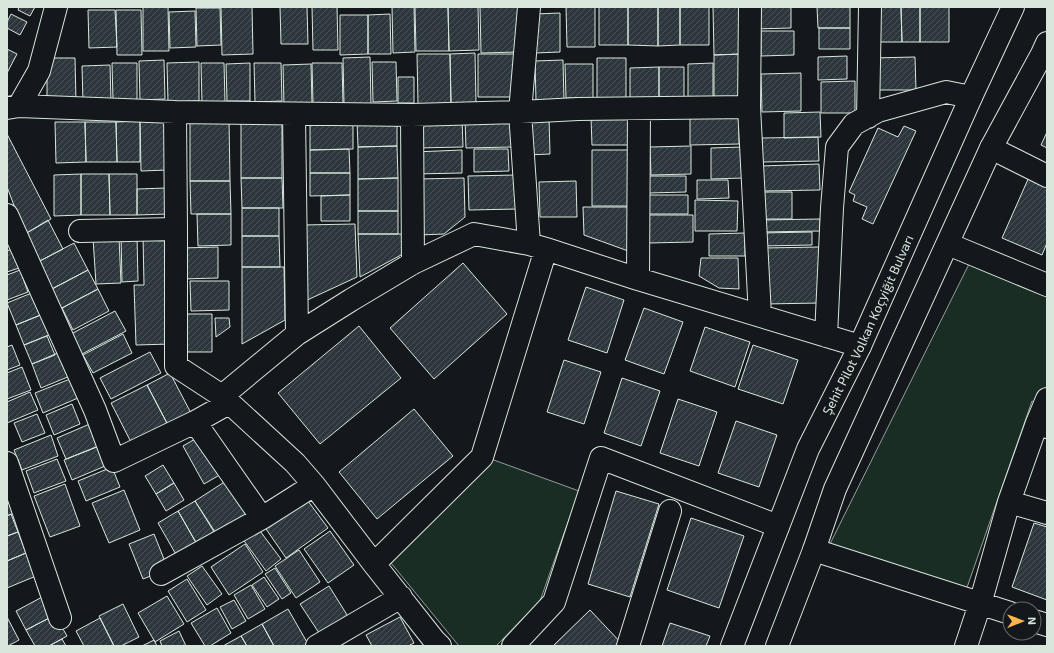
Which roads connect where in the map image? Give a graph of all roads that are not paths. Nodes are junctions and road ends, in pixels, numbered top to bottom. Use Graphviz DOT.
graph roads {
  1 [pos="56,7"];
  2 [pos="529,7"];
  3 [pos="750,7"];
  4 [pos="870,7"];
  5 [pos="1013,7"];
  6 [pos="1045,51"];
  7 [pos="971,97"];
  8 [pos="13,107"];
  9 [pos="749,107"];
  10 [pos="639,109"];
  11 [pos="175,112"];
  12 [pos="520,112"];
  13 [pos="294,114"];
  14 [pos="412,115"];
  15 [pos="868,117"];
  16 [pos="991,148"];
  17 [pos="1047,176"];
  18 [pos="7,216"];
  19 [pos="176,229"];
  20 [pos="80,231"];
  21 [pos="948,244"];
  22 [pos="538,246"];
  23 [pos="413,263"];
  24 [pos="638,279"];
  25 [pos="1047,285"];
  26 [pos="760,316"];
  27 [pos="297,334"];
  28 [pos="826,336"];
  29 [pos="860,346"];
  30 [pos="1047,399"];
  31 [pos="226,400"];
  32 [pos="195,422"];
  33 [pos="1042,425"];
  34 [pos="7,463"];
  35 [pos="314,485"];
  36 [pos="1009,502"];
  37 [pos="670,511"];
  38 [pos="1047,512"];
  39 [pos="262,518"];
  40 [pos="778,526"];
  41 [pos="814,550"];
  42 [pos="374,564"];
  43 [pos="161,574"];
  44 [pos="401,597"];
  45 [pos="980,604"];
  46 [pos="1002,611"];
  47 [pos="60,618"];
  48 [pos="434,644"];
  49 [pos="317,646"];
  50 [pos="513,646"];
  51 [pos="628,646"];
  52 [pos="732,646"];
  53 [pos="777,646"];
  54 [pos="966,646"];
  1 -- 8 [label="street"];
  2 -- 12 [label="street"];
  3 -- 9 [label="street"];
  4 -- 15 [label="street"];
  5 -- 7 [label="street, Şehit Pilot Volkan Koçyiğit Bulvarı"];
  6 -- 16 [label="street"];
  7 -- 15 [label="street"];
  7 -- 29 [label="street, Şehit Pilot Volkan Koçyiğit Bulvarı"];
  8 -- 11 [label="street"];
  9 -- 10 [label="street"];
  9 -- 26 [label="street"];
  10 -- 12 [label="street"];
  10 -- 24 [label="street"];
  11 -- 13 [label="street"];
  11 -- 19 [label="street"];
  12 -- 14 [label="street"];
  12 -- 22 [label="street"];
  13 -- 14 [label="street"];
  13 -- 27 [label="street"];
  14 -- 23 [label="street"];
  15 -- 28 [label="street"];
  16 -- 17 [label="street"];
  16 -- 21 [label="street"];
  18 -- 32 [label="street"];
  19 -- 20 [label="street"];
  19 -- 31 [label="street"];
  21 -- 25 [label="street"];
  21 -- 41 [label="street"];
  22 -- 23 [label="street"];
  22 -- 24 [label="street"];
  22 -- 42 [label="street"];
  23 -- 27 [label="street"];
  24 -- 26 [label="street"];
  26 -- 28 [label="street"];
  27 -- 31 [label="street"];
  28 -- 29 [label="street"];
  29 -- 40 [label="street, Şehit Pilot Volkan Koçyiğit Bulvarı"];
  30 -- 33 [label="street"];
  31 -- 32 [label="street"];
  31 -- 35 [label="street"];
  32 -- 39 [label="street"];
  33 -- 36 [label="street"];
  34 -- 47 [label="street"];
  35 -- 39 [label="street"];
  35 -- 42 [label="street"];
  36 -- 38 [label="street"];
  36 -- 45 [label="street"];
  37 -- 51 [label="street"];
  39 -- 43 [label="street"];
  40 -- 50 [label="street"];
  40 -- 52 [label="street, Şehit Pilot Volkan Koçyiğit Bulvarı"];
  41 -- 45 [label="street"];
  41 -- 53 [label="street"];
  42 -- 44 [label="street"];
  44 -- 48 [label="street"];
  44 -- 49 [label="street"];
  45 -- 46 [label="street"];
  45 -- 54 [label="street"];
}
